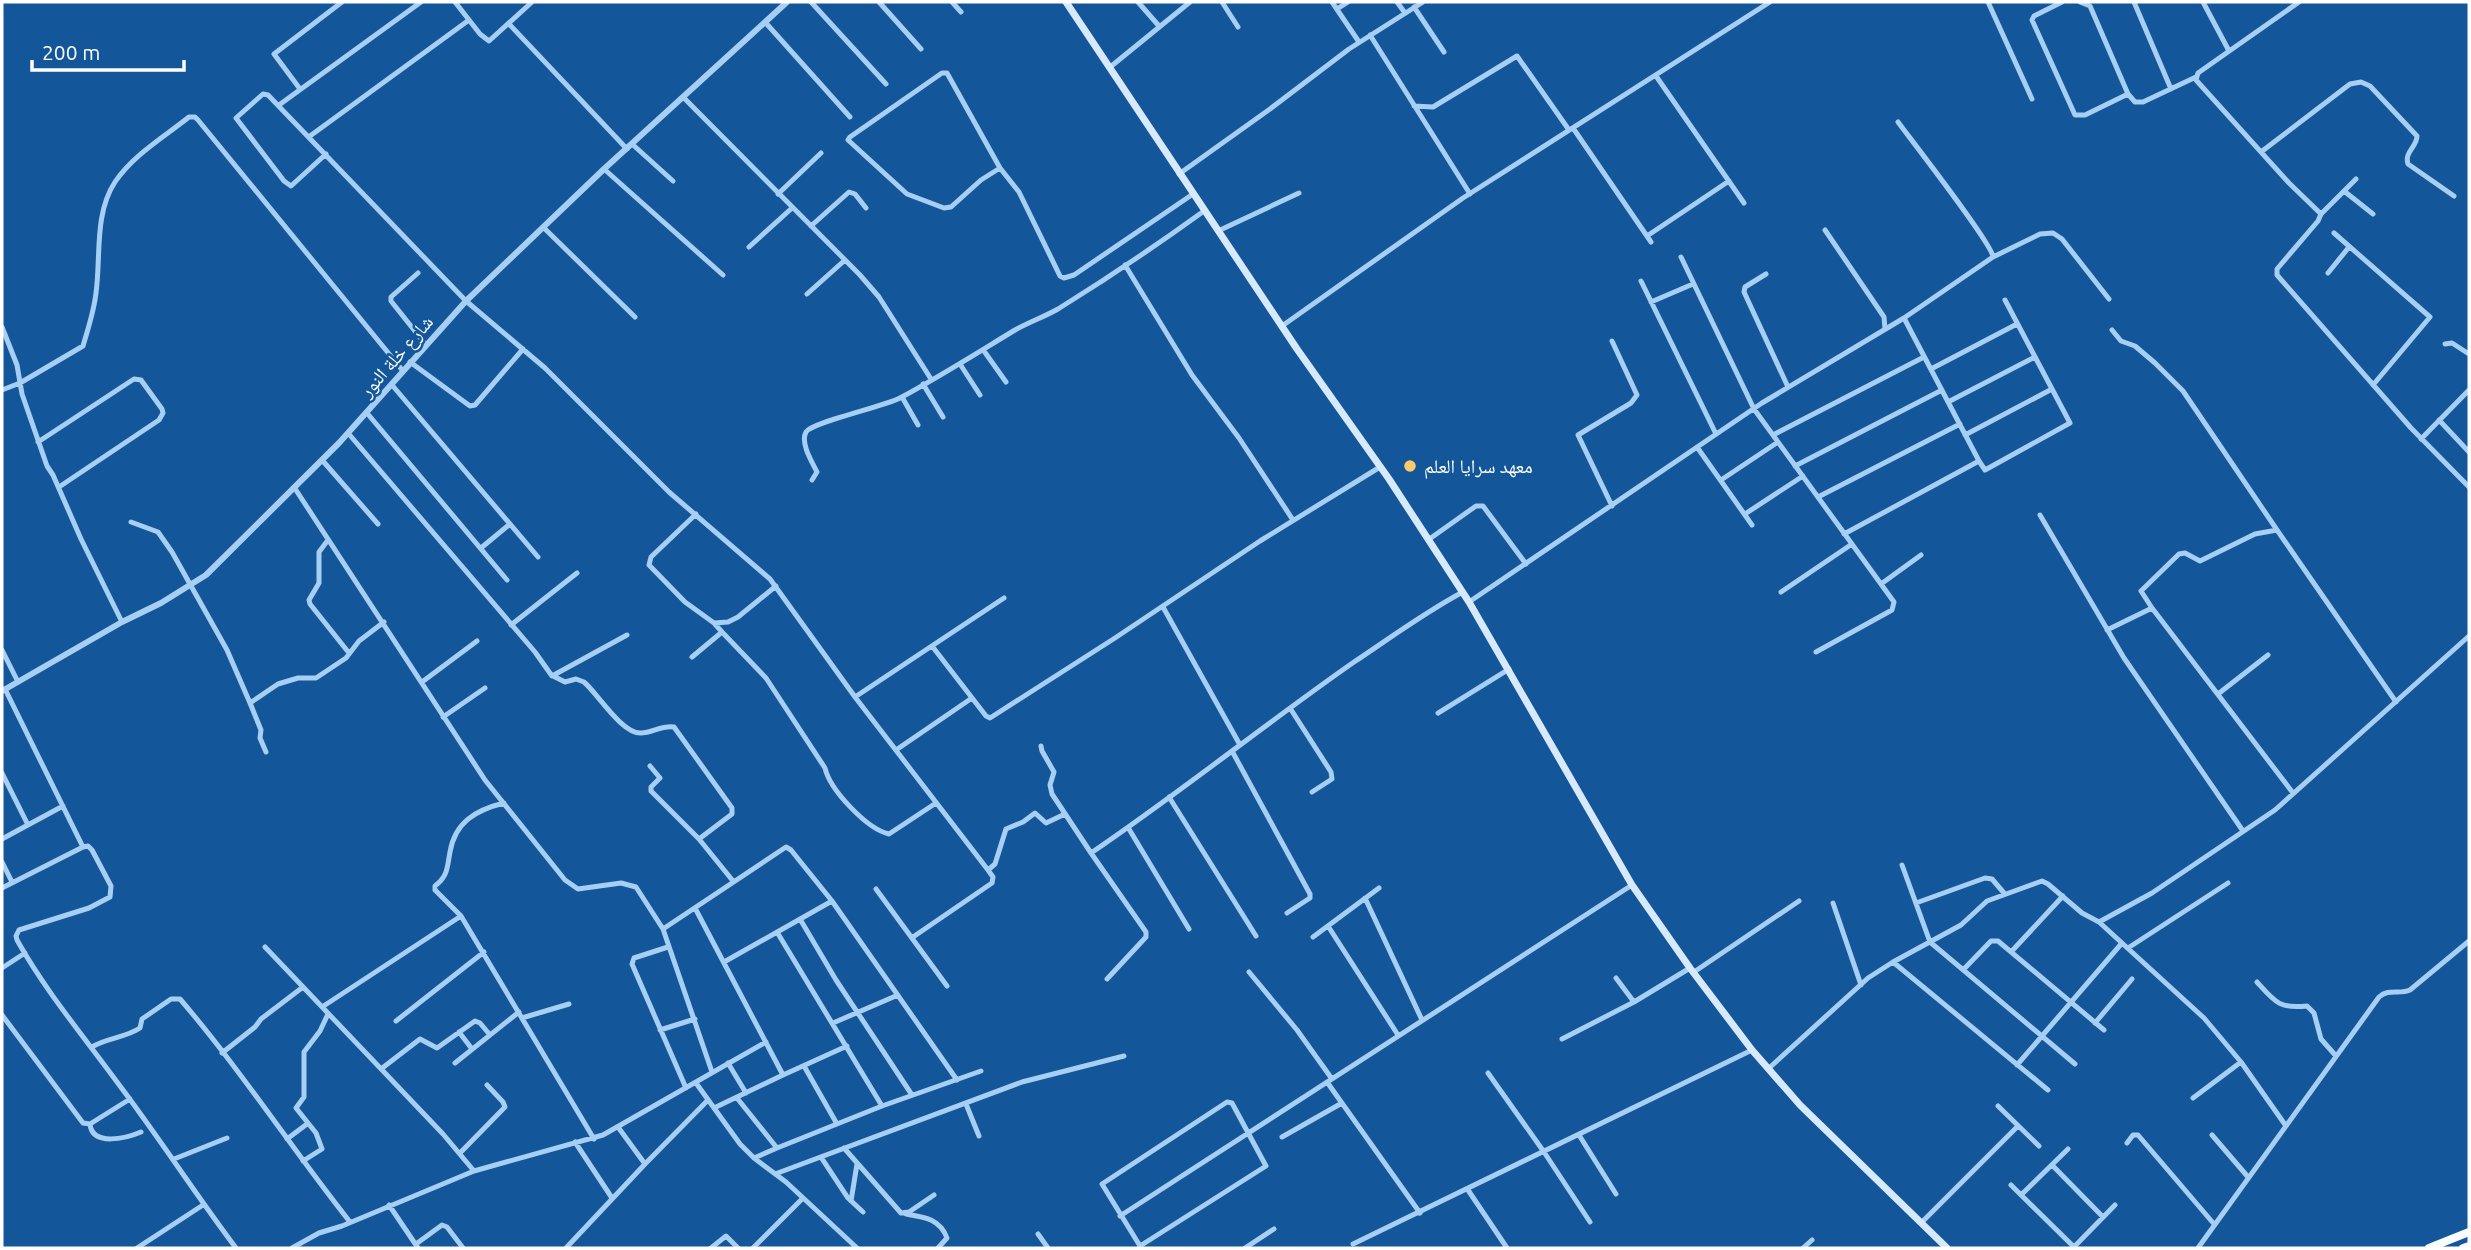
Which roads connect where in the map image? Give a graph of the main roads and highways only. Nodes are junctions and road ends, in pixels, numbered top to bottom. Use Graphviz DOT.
graph roads {
  1 [pos="1066,2"];
  2 [pos="2469,1232"];
  3 [pos="2469,1246"];
  4 [pos="1947,1248"];
  5 [pos="2429,1248"];
  6 [pos="2463,1248"];
  1 -- 4 [label="main road"];
  2 -- 5 [label="highway"];
  3 -- 6 [label="highway"];
}
